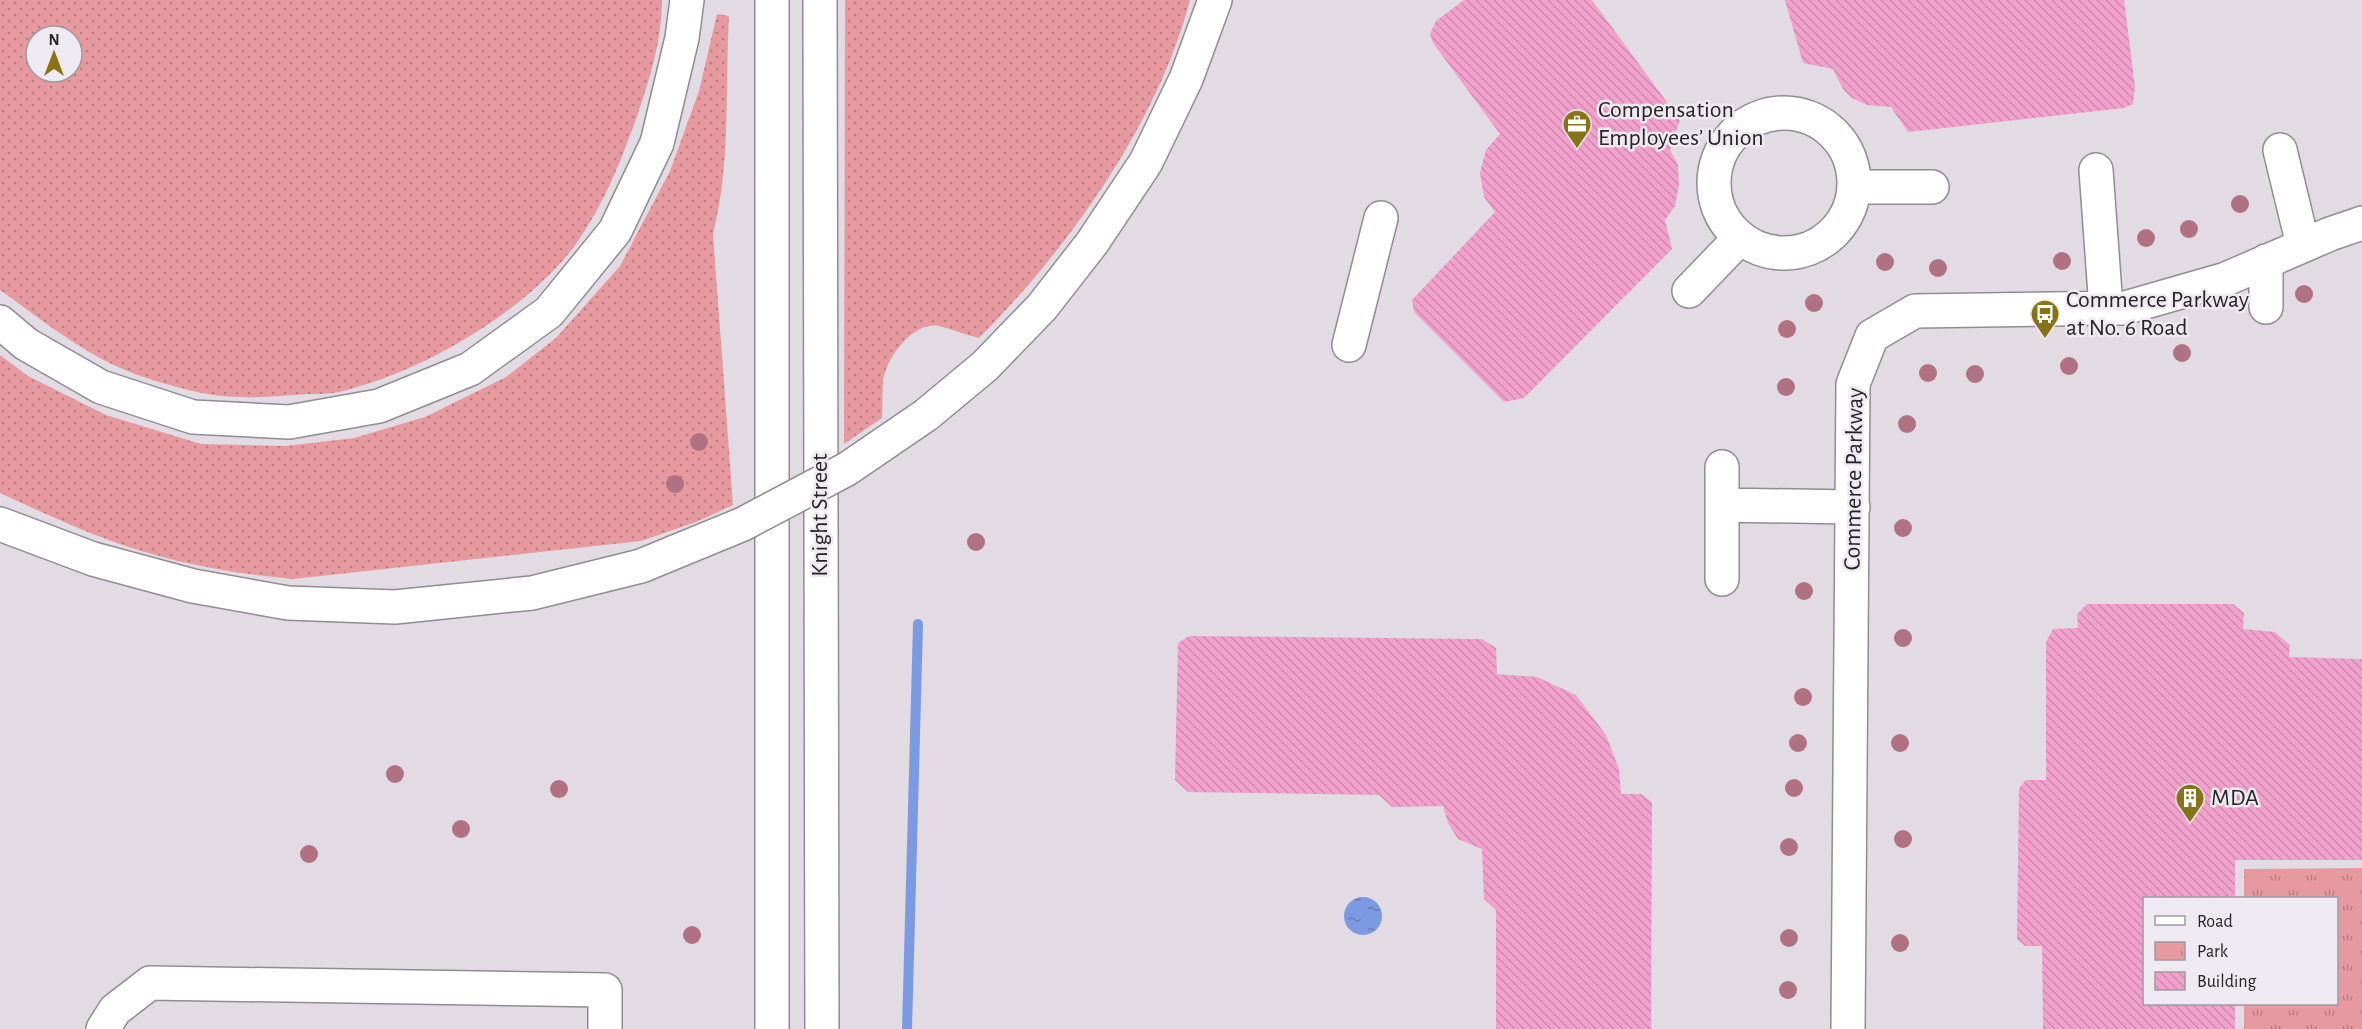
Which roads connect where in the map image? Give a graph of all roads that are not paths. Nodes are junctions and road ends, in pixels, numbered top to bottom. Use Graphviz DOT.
graph roads {
  1 [pos="687,0"];
  2 [pos="772,0"];
  3 [pos="820,0"];
  4 [pos="1215,0"];
  5 [pos="2280,150"];
  6 [pos="2096,170"];
  7 [pos="1854,187"];
  8 [pos="1932,187"];
  9 [pos="1381,218"];
  10 [pos="2362,223"];
  11 [pos="1740,238"];
  12 [pos="2303,245"];
  13 [pos="2266,261"];
  14 [pos="1689,291"];
  15 [pos="2266,307"];
  16 [pos="2106,308"];
  17 [pos="0,322"];
  18 [pos="1349,345"];
  19 [pos="1722,467"];
  20 [pos="1722,506"];
  21 [pos="1853,507"];
  22 [pos="0,524"];
  23 [pos="1722,579"];
  24 [pos="103,1029"];
  25 [pos="605,1029"];
  26 [pos="772,1029"];
  27 [pos="822,1029"];
  28 [pos="1848,1029"];
  1 -- 17 [label="main road"];
  2 -- 26 [label="main road, Knight Street"];
  3 -- 27 [label="main road, Knight Street"];
  4 -- 22 [label="main road, bridge"];
  5 -- 12 [label="main road"];
  6 -- 16 [label="main road"];
  7 -- 8 [label="main road"];
  7 -- 11 [label="main road"];
  7 -- 11 [label="main road"];
  9 -- 18 [label="main road"];
  10 -- 12 [label="main road, Commerce Parkway"];
  11 -- 14 [label="main road"];
  12 -- 13 [label="main road, Commerce Parkway"];
  13 -- 15 [label="main road"];
  13 -- 16 [label="main road, Commerce Parkway"];
  16 -- 21 [label="main road, Commerce Parkway"];
  19 -- 20 [label="main road"];
  20 -- 21 [label="main road"];
  20 -- 23 [label="main road"];
  21 -- 28 [label="main road, Commerce Parkway"];
  24 -- 25 [label="main road"];
}
